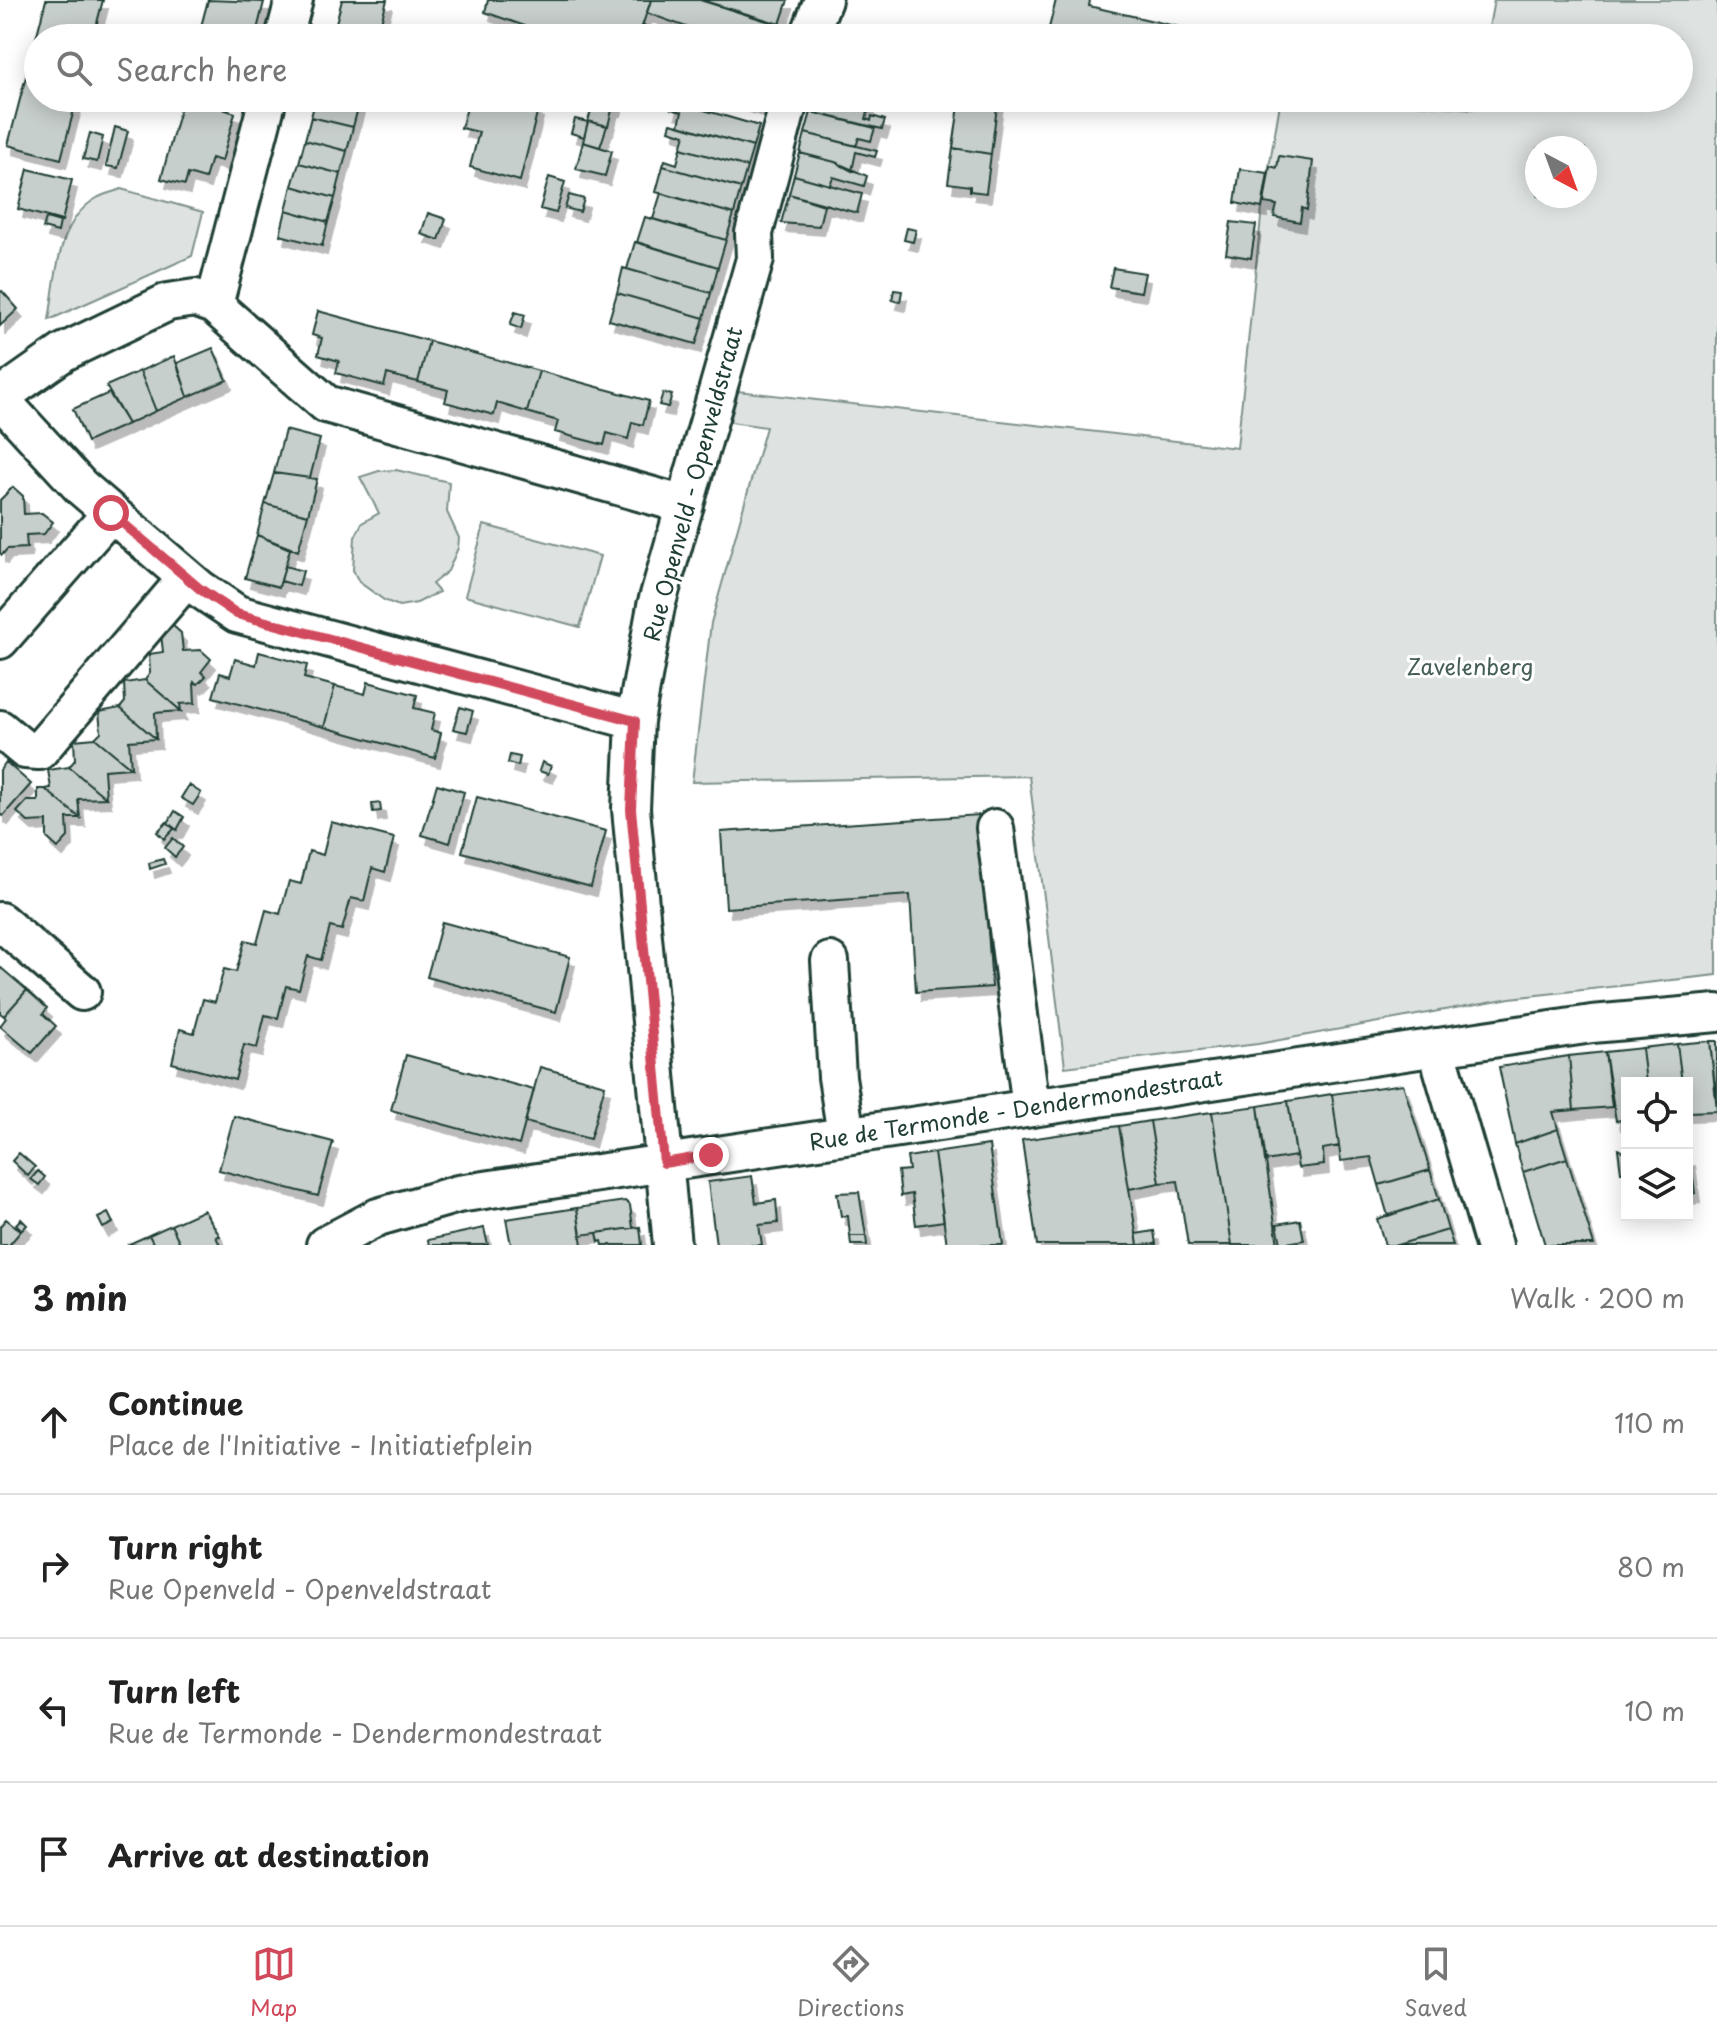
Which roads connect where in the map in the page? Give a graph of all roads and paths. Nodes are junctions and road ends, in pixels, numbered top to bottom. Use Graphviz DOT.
graph roads {
  1 [pos="294,0"];
  2 [pos="823,0"];
  3 [pos="288,24"];
  4 [pos="814,24"];
  5 [pos="264,112"];
  6 [pos="786,112"];
  7 [pos="214,305"];
  8 [pos="0,398"];
  9 [pos="685,505"];
  10 [pos="111,513"];
  11 [pos="187,578"];
  12 [pos="0,640"];
  13 [pos="635,721"];
  14 [pos="0,729"];
  15 [pos="995,828"];
  16 [pos="0,921"];
  17 [pos="830,961"];
  18 [pos="82,992"];
  19 [pos="1717,1013"];
  20 [pos="1436,1047"];
  21 [pos="1031,1108"];
  22 [pos="846,1135"];
  23 [pos="664,1163"];
  24 [pos="325,1245"];
  25 [pos="672,1245"];
  26 [pos="1494,1245"];
  1 -- 3 [label="street"];
  2 -- 4 [label="street"];
  5 -- 7 [label="street"];
  6 -- 9 [label="street, Rue Openveld - Openveldstraat"];
  7 -- 8 [label="street"];
  7 -- 9 [label="street"];
  8 -- 10 [label="street"];
  9 -- 13 [label="street, Rue Openveld - Openveldstraat"];
  10 -- 11 [label="street"];
  10 -- 12 [label="street"];
  11 -- 13 [label="street"];
  11 -- 14 [label="street"];
  13 -- 23 [label="street, Rue Openveld - Openveldstraat"];
  15 -- 21 [label="street"];
  16 -- 18 [label="street"];
  17 -- 22 [label="street"];
  19 -- 20 [label="street, Rue de Termonde - Dendermondestraat"];
  20 -- 21 [label="street, Rue de Termonde - Dendermondestraat"];
  20 -- 26 [label="street"];
  21 -- 22 [label="street, Rue de Termonde - Dendermondestraat"];
  22 -- 23 [label="street, Rue de Termonde - Dendermondestraat"];
  23 -- 24 [label="street, Rue de Termonde - Dendermondestraat"];
  23 -- 25 [label="street, Rue Openveld - Openveldstraat"];
}
